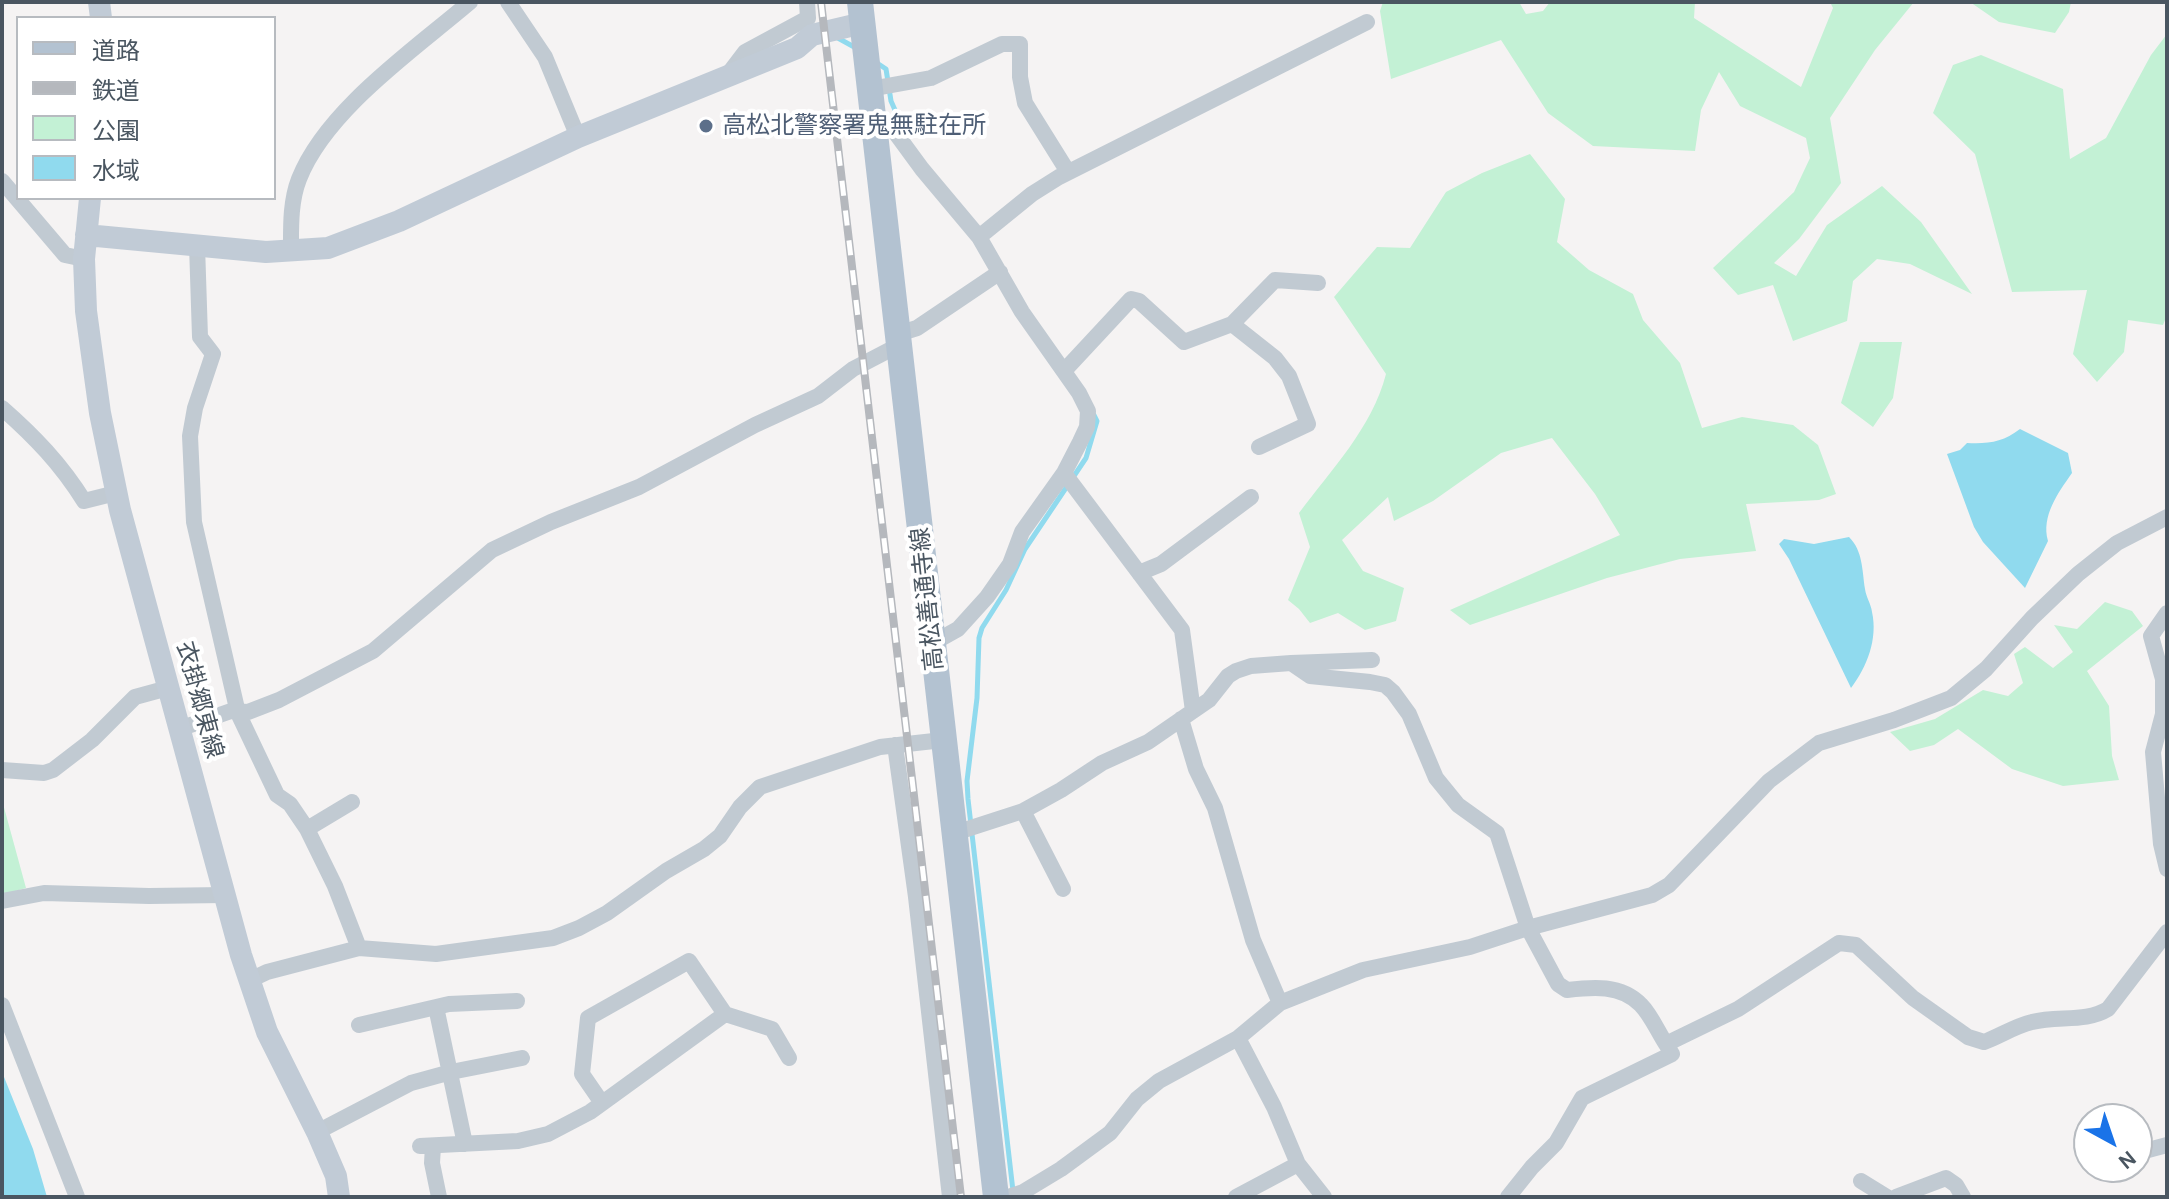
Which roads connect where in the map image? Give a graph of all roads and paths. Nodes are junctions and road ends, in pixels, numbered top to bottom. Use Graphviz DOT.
graph roads {
  1 [pos="470,2"];
  2 [pos="508,2"];
  3 [pos="807,2"];
  4 [pos="861,13"];
  5 [pos="1367,22"];
  6 [pos="725,79"];
  7 [pos="872,100"];
  8 [pos="578,137"];
  9 [pos="1068,172"];
  10 [pos="2,181"];
  11 [pos="16,197"];
  12 [pos="18,200"];
  13 [pos="90,200"];
  14 [pos="86,235"];
  15 [pos="979,237"];
  16 [pos="197,245"];
  17 [pos="291,252"];
  18 [pos="84,259"];
  19 [pos="1000,272"];
  20 [pos="1318,283"];
  21 [pos="1232,324"];
  22 [pos="899,340"];
  23 [pos="1064,371"];
  24 [pos="2,408"];
  25 [pos="1259,447"];
  26 [pos="1064,473"];
  27 [pos="116,493"];
  28 [pos="1251,497"];
  29 [pos="2167,517"];
  30 [pos="1139,573"];
  31 [pos="2167,613"];
  32 [pos="933,643"];
  33 [pos="1372,660"];
  34 [pos="1291,663"];
  35 [pos="168,688"];
  36 [pos="238,713"];
  37 [pos="1187,715"];
  38 [pos="179,729"];
  39 [pos="943,740"];
  40 [pos="895,745"];
  41 [pos="2,770"];
  42 [pos="352,802"];
  43 [pos="1023,811"];
  44 [pos="307,829"];
  45 [pos="955,833"];
  46 [pos="2167,869"];
  47 [pos="1063,889"];
  48 [pos="225,895"];
  49 [pos="2,901"];
  50 [pos="1528,928"];
  51 [pos="2167,932"];
  52 [pos="359,948"];
  53 [pos="250,980"];
  54 [pos="517,1001"];
  55 [pos="1280,1003"];
  56 [pos="2,1005"];
  57 [pos="436,1007"];
  58 [pos="725,1014"];
  59 [pos="359,1025"];
  60 [pos="1238,1038"];
  61 [pos="1666,1044"];
  62 [pos="522,1058"];
  63 [pos="789,1058"];
  64 [pos="451,1072"];
  65 [pos="602,1103"];
  66 [pos="317,1132"];
  67 [pos="465,1144"];
  68 [pos="1298,1164"];
  69 [pos="1861,1181"];
  70 [pos="77,1197"];
  71 [pos="339,1197"];
  72 [pos="439,1197"];
  73 [pos="950,1197"];
  74 [pos="996,1197"];
  75 [pos="1008,1197"];
  76 [pos="1236,1197"];
  77 [pos="1324,1197"];
  78 [pos="1508,1197"];
  79 [pos="1887,1197"];
  80 [pos="1896,1197"];
  81 [pos="1963,1197"];
  1 -- 17 [label="street"];
  2 -- 8 [label="street"];
  3 -- 6 [label="street"];
  4 -- 6 [label="main road"];
  4 -- 7 [label="main road, 高松善通寺線"];
  5 -- 9 [label="street"];
  6 -- 8 [label="main road"];
  7 -- 9 [label="street"];
  7 -- 15 [label="street"];
  7 -- 22 [label="main road, 高松善通寺線"];
  8 -- 17 [label="main road"];
  9 -- 15 [label="street"];
  10 -- 11 [label="street"];
  12 -- 18 [label="street"];
  13 -- 14 [label="main road, 衣掛郷東線"];
  14 -- 16 [label="main road"];
  14 -- 18 [label="main road, 衣掛郷東線"];
  15 -- 19 [label="street"];
  16 -- 17 [label="main road"];
  16 -- 36 [label="street"];
  18 -- 27 [label="main road, 衣掛郷東線"];
  19 -- 22 [label="street"];
  19 -- 23 [label="street"];
  20 -- 21 [label="street"];
  21 -- 23 [label="street"];
  21 -- 25 [label="street"];
  22 -- 32 [label="main road, 高松善通寺線"];
  22 -- 36 [label="street"];
  23 -- 26 [label="street"];
  24 -- 27 [label="street"];
  26 -- 30 [label="street"];
  26 -- 32 [label="street"];
  27 -- 35 [label="main road, 衣掛郷東線"];
  28 -- 30 [label="street"];
  29 -- 50 [label="street"];
  30 -- 37 [label="street"];
  31 -- 46 [label="street"];
  32 -- 39 [label="main road, 高松善通寺線"];
  33 -- 34 [label="street"];
  34 -- 37 [label="street"];
  34 -- 50 [label="street"];
  35 -- 38 [label="main road, 衣掛郷東線"];
  35 -- 41 [label="street"];
  36 -- 38 [label="street"];
  36 -- 44 [label="street"];
  37 -- 43 [label="street"];
  37 -- 55 [label="street"];
  38 -- 48 [label="main road, 衣掛郷東線"];
  39 -- 40 [label="street"];
  39 -- 45 [label="main road, 高松善通寺線"];
  40 -- 52 [label="street"];
  40 -- 73 [label="street"];
  42 -- 44 [label="street"];
  43 -- 45 [label="street"];
  43 -- 47 [label="street"];
  44 -- 52 [label="street"];
  45 -- 74 [label="main road, 高松善通寺線"];
  48 -- 49 [label="street"];
  48 -- 53 [label="main road, 衣掛郷東線"];
  50 -- 55 [label="street"];
  50 -- 61 [label="street"];
  51 -- 61 [label="street"];
  52 -- 53 [label="street"];
  53 -- 66 [label="main road, 衣掛郷東線"];
  54 -- 57 [label="street"];
  55 -- 60 [label="street"];
  56 -- 70 [label="street"];
  57 -- 59 [label="street"];
  57 -- 64 [label="street"];
  58 -- 63 [label="street"];
  58 -- 65 [label="street"];
  58 -- 65 [label="street"];
  60 -- 68 [label="street"];
  60 -- 75 [label="street"];
  61 -- 78 [label="street"];
  62 -- 64 [label="street"];
  64 -- 66 [label="street"];
  64 -- 67 [label="street"];
  65 -- 67 [label="street"];
  66 -- 71 [label="main road, 衣掛郷東線"];
  67 -- 72 [label="street"];
  68 -- 76 [label="street"];
  68 -- 77 [label="street"];
  69 -- 79 [label="street"];
  80 -- 81 [label="street"];
}
